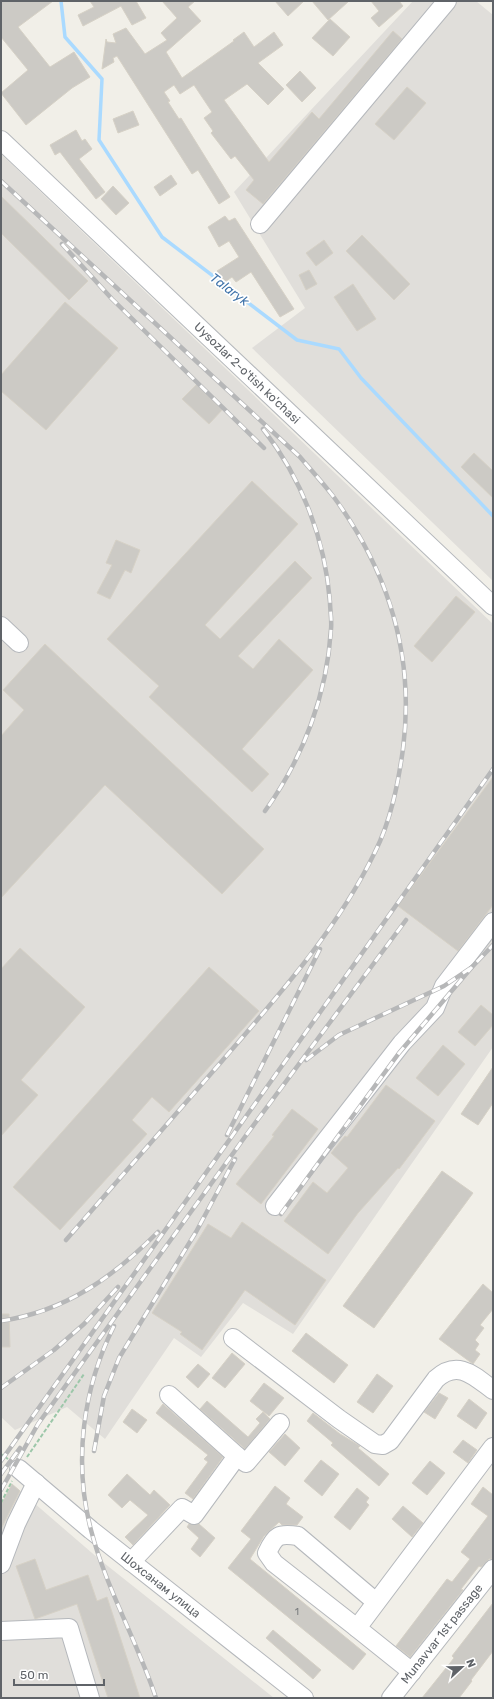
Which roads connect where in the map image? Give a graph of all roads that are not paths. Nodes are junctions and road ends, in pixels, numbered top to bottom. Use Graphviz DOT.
graph roads {
  1 [pos="447,1"];
  2 [pos="1,140"];
  3 [pos="260,224"];
  4 [pos="493,606"];
  5 [pos="1,626"];
  6 [pos="19,643"];
  7 [pos="493,922"];
  8 [pos="275,1206"];
  9 [pos="233,1338"];
  10 [pos="493,1390"];
  11 [pos="169,1395"];
  12 [pos="280,1423"];
  13 [pos="493,1446"];
  14 [pos="237,1456"];
  15 [pos="19,1469"];
  16 [pos="36,1483"];
  17 [pos="131,1562"];
  18 [pos="1,1564"];
  19 [pos="493,1569"];
  20 [pos="376,1602"];
  21 [pos="357,1628"];
  22 [pos="1,1631"];
  23 [pos="412,1672"];
  24 [pos="90,1698"];
  25 [pos="304,1698"];
  26 [pos="391,1698"];
  1 -- 3 [label="street"];
  2 -- 4 [label="street, Uysozlar 2-o'tish ko'chasi"];
  5 -- 6 [label="street"];
  7 -- 8 [label="street"];
  9 -- 10 [label="street"];
  11 -- 14 [label="street"];
  12 -- 14 [label="street"];
  13 -- 20 [label="street"];
  14 -- 17 [label="street"];
  15 -- 16 [label="street, Шохсанам улица"];
  16 -- 17 [label="street, Шохсанам улица"];
  16 -- 18 [label="street"];
  17 -- 25 [label="street, Шохсанам улица"];
  19 -- 23 [label="street, Munavvar 1st passage"];
  20 -- 21 [label="street"];
  20 -- 21 [label="street"];
  21 -- 23 [label="street"];
  22 -- 24 [label="street"];
  23 -- 26 [label="street, Munavvar 1st passage"];
}
